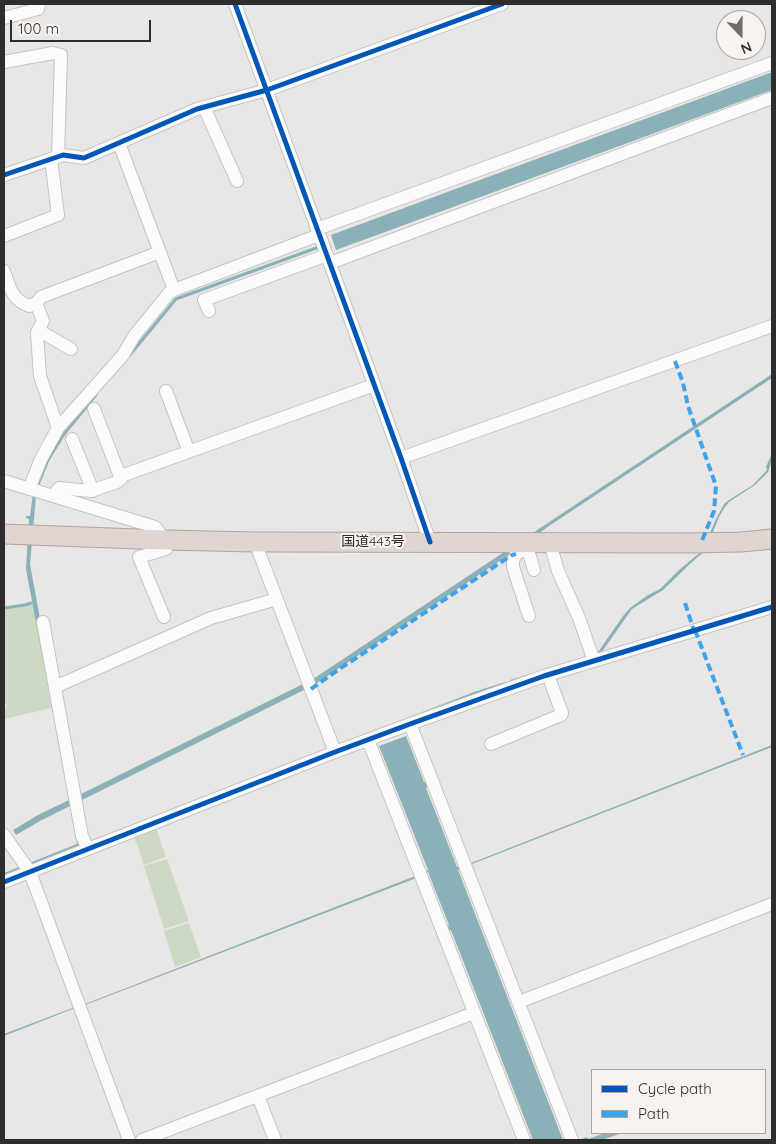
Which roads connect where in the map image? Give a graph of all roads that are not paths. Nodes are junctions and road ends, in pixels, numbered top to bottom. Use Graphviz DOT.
graph roads {
  1 [pos="39,4"];
  2 [pos="235,4"];
  3 [pos="502,4"];
  4 [pos="4,18"];
  5 [pos="4,62"];
  6 [pos="772,63"];
  7 [pos="266,90"];
  8 [pos="772,98"];
  9 [pos="204,107"];
  10 [pos="119,143"];
  11 [pos="54,158"];
  12 [pos="4,175"];
  13 [pos="237,181"];
  14 [pos="318,232"];
  15 [pos="4,236"];
  16 [pos="160,252"];
  17 [pos="328,259"];
  18 [pos="4,272"];
  19 [pos="174,290"];
  20 [pos="36,303"];
  21 [pos="209,311"];
  22 [pos="772,326"];
  23 [pos="38,330"];
  24 [pos="71,349"];
  25 [pos="374,385"];
  26 [pos="166,391"];
  27 [pos="94,409"];
  28 [pos="58,428"];
  29 [pos="72,439"];
  30 [pos="189,452"];
  31 [pos="401,458"];
  32 [pos="121,479"];
  33 [pos="4,481"];
  34 [pos="29,489"];
  35 [pos="93,491"];
  36 [pos="54,496"];
  37 [pos="4,534"];
  38 [pos="772,539"];
  39 [pos="165,540"];
  40 [pos="255,542"];
  41 [pos="430,542"];
  42 [pos="550,543"];
  43 [pos="527,545"];
  44 [pos="534,570"];
  45 [pos="277,599"];
  46 [pos="772,607"];
  47 [pos="529,616"];
  48 [pos="164,617"];
  49 [pos="43,622"];
  50 [pos="594,661"];
  51 [pos="548,675"];
  52 [pos="55,687"];
  53 [pos="410,724"];
  54 [pos="368,740"];
  55 [pos="491,744"];
  56 [pos="335,752"];
  57 [pos="4,835"];
  58 [pos="88,849"];
  59 [pos="30,872"];
  60 [pos="4,882"];
  61 [pos="772,904"];
  62 [pos="519,1002"];
  63 [pos="474,1013"];
  64 [pos="258,1096"];
  65 [pos="129,1140"];
  66 [pos="142,1140"];
  67 [pos="275,1140"];
  68 [pos="524,1140"];
  69 [pos="572,1140"];
  1 -- 4 [label="street"];
  2 -- 7 [label="street"];
  3 -- 7 [label="street"];
  5 -- 11 [label="street"];
  6 -- 14 [label="street"];
  7 -- 9 [label="street"];
  7 -- 14 [label="street"];
  8 -- 17 [label="street"];
  9 -- 10 [label="street"];
  9 -- 13 [label="street"];
  10 -- 11 [label="street"];
  10 -- 16 [label="street"];
  11 -- 12 [label="street"];
  11 -- 15 [label="street"];
  14 -- 17 [label="street"];
  14 -- 19 [label="street"];
  16 -- 19 [label="street"];
  16 -- 20 [label="street"];
  17 -- 21 [label="street"];
  17 -- 25 [label="street"];
  18 -- 20 [label="street"];
  19 -- 28 [label="street"];
  20 -- 23 [label="street"];
  22 -- 31 [label="street"];
  23 -- 24 [label="street"];
  23 -- 28 [label="street"];
  25 -- 30 [label="street"];
  25 -- 31 [label="street"];
  26 -- 30 [label="street"];
  27 -- 32 [label="street"];
  28 -- 34 [label="street"];
  29 -- 35 [label="street"];
  30 -- 32 [label="street"];
  31 -- 41 [label="street"];
  32 -- 35 [label="street"];
  33 -- 34 [label="street"];
  34 -- 36 [label="street"];
  35 -- 36 [label="street"];
  36 -- 39 [label="street"];
  37 -- 39 [label="highway, 国道443号"];
  38 -- 42 [label="highway, 国道443号"];
  39 -- 40 [label="highway, 国道443号"];
  39 -- 48 [label="street"];
  40 -- 41 [label="highway, 国道443号"];
  40 -- 45 [label="street"];
  41 -- 43 [label="highway, 国道443号"];
  42 -- 43 [label="highway, 国道443号"];
  42 -- 50 [label="street"];
  43 -- 44 [label="street"];
  43 -- 47 [label="street"];
  45 -- 52 [label="street"];
  45 -- 56 [label="street"];
  46 -- 50 [label="street"];
  49 -- 52 [label="street"];
  50 -- 51 [label="street"];
  51 -- 53 [label="street"];
  51 -- 55 [label="street"];
  52 -- 58 [label="street"];
  53 -- 54 [label="street"];
  53 -- 62 [label="street"];
  54 -- 56 [label="street"];
  54 -- 63 [label="street"];
  56 -- 58 [label="street"];
  57 -- 59 [label="street"];
  58 -- 59 [label="street"];
  59 -- 60 [label="street"];
  59 -- 65 [label="street"];
  61 -- 62 [label="street"];
  62 -- 69 [label="street"];
  63 -- 64 [label="street"];
  63 -- 68 [label="street"];
  64 -- 66 [label="street"];
  64 -- 67 [label="street"];
}
